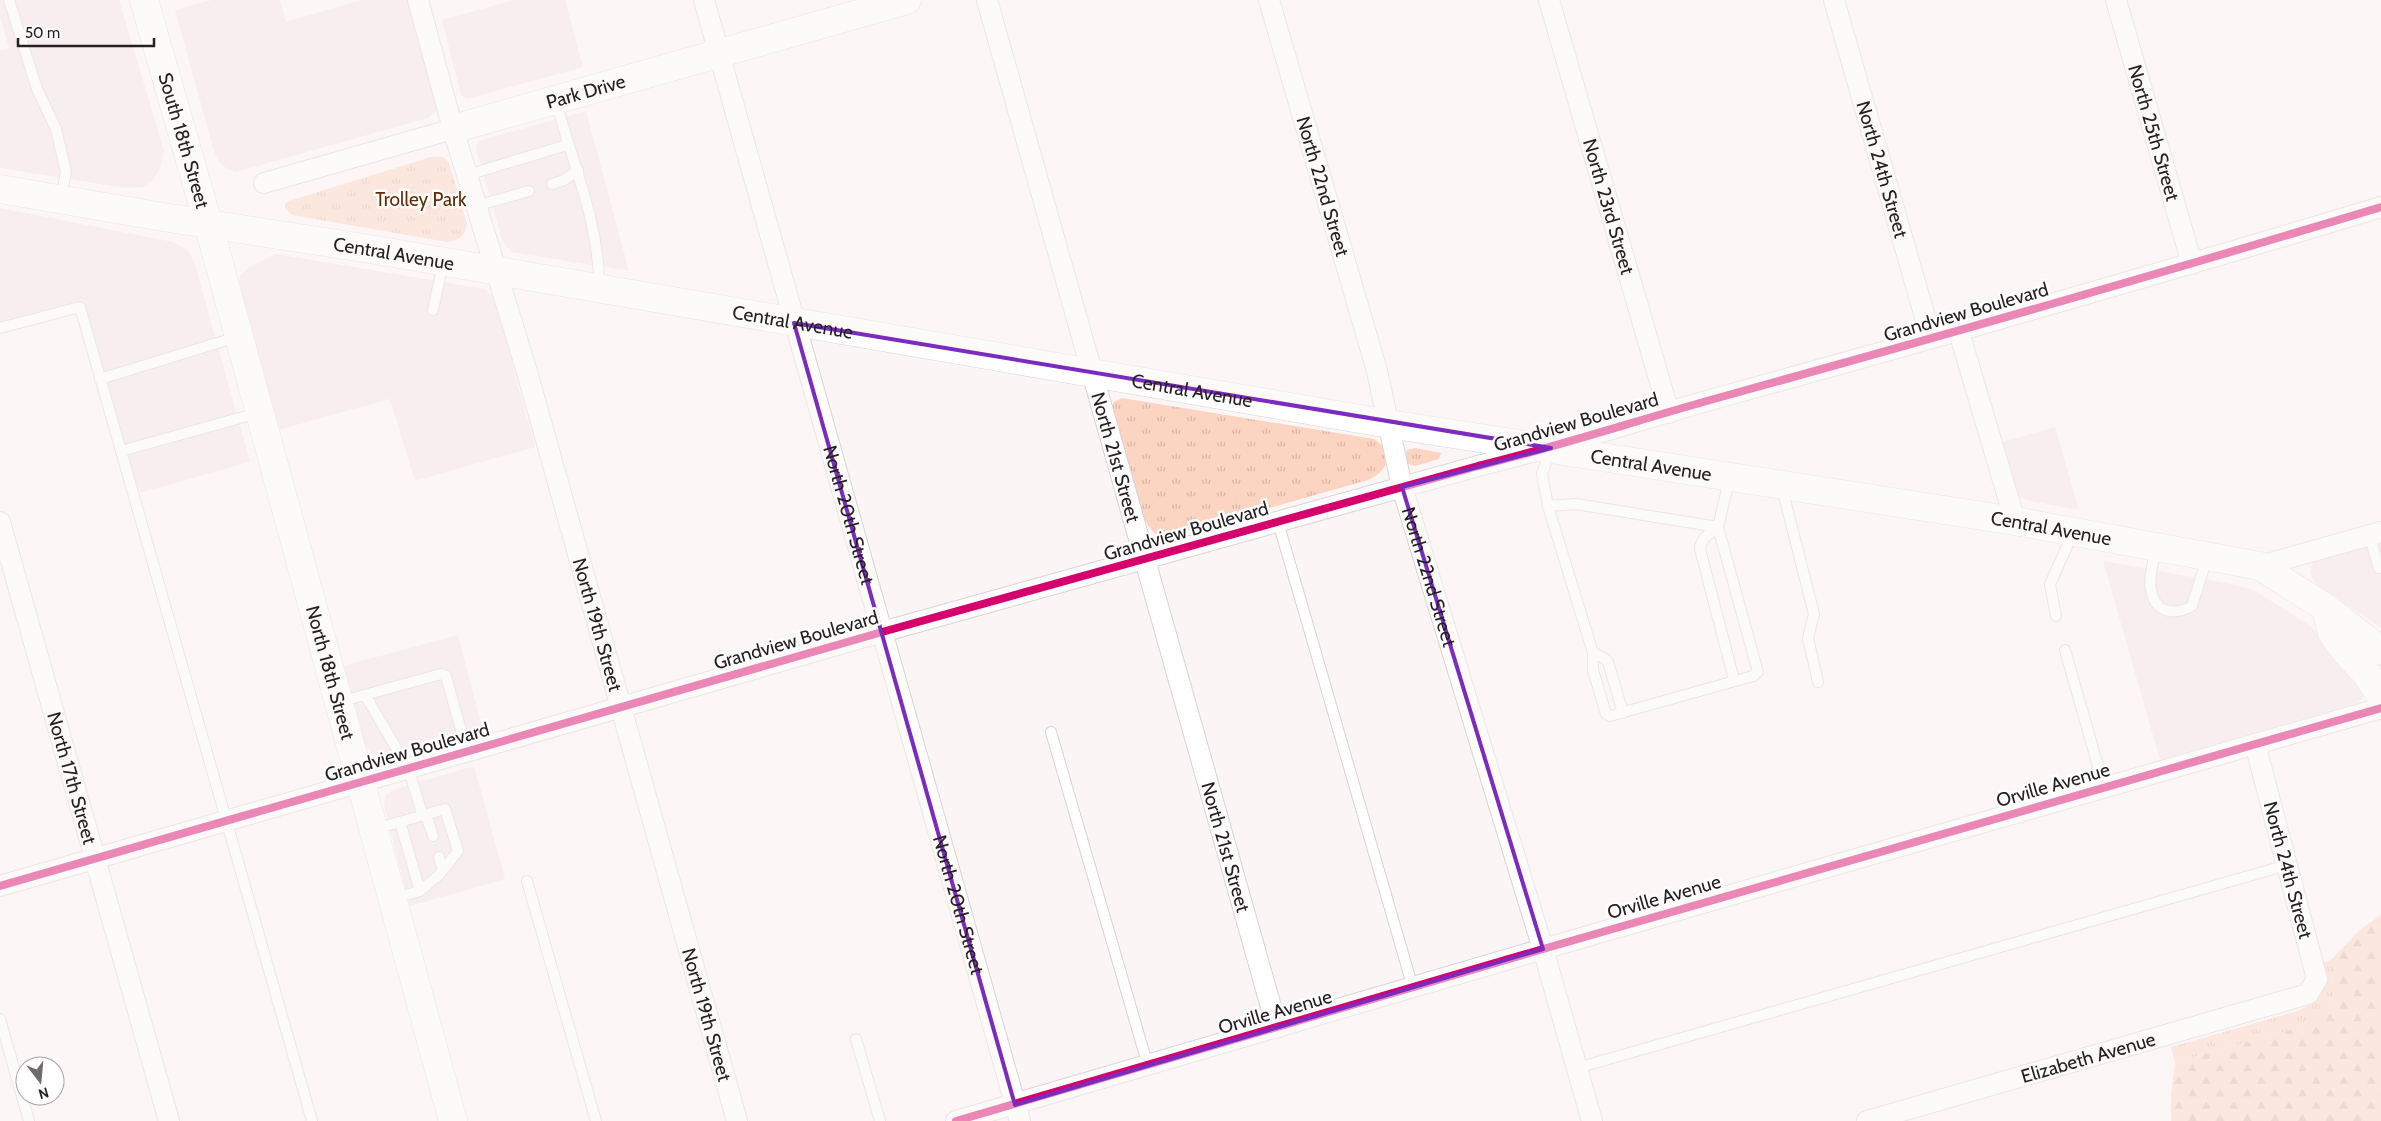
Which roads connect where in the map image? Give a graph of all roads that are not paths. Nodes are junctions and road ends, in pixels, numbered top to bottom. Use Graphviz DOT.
graph roads {
  1 [pos="9,0"];
  2 [pos="144,0"];
  3 [pos="418,0"];
  4 [pos="704,0"];
  5 [pos="907,0"];
  6 [pos="1269,0"];
  7 [pos="1549,0"];
  8 [pos="1834,0"];
  9 [pos="2116,0"];
  10 [pos="988,1"];
  11 [pos="719,53"];
  12 [pos="555,100"];
  13 [pos="453,129"];
  14 [pos="567,145"];
  15 [pos="578,170"];
  16 [pos="467,175"];
  17 [pos="264,183"];
  18 [pos="552,184"];
  19 [pos="0,189"];
  20 [pos="529,191"];
  21 [pos="61,199"];
  22 [pos="476,206"];
  23 [pos="2381,207"];
  24 [pos="208,223"];
  25 [pos="443,262"];
  26 [pos="2192,264"];
  27 [pos="496,271"];
  28 [pos="599,289"];
  29 [pos="432,310"];
  30 [pos="794,323"];
  31 [pos="0,328"];
  32 [pos="1959,332"];
  33 [pos="238,336"];
  34 [pos="1932,338"];
  35 [pos="1093,373"];
  36 [pos="100,378"];
  37 [pos="259,413"];
  38 [pos="1669,413"];
  39 [pos="1389,424"];
  40 [pos="1551,448"];
  41 [pos="121,451"];
  42 [pos="1730,476"];
  43 [pos="1781,484"];
  44 [pos="1402,487"];
  45 [pos="1548,506"];
  46 [pos="2015,521"];
  47 [pos="0,522"];
  48 [pos="1278,522"];
  49 [pos="1718,527"];
  50 [pos="2074,532"];
  51 [pos="2375,533"];
  52 [pos="2156,547"];
  53 [pos="2208,557"];
  54 [pos="1146,559"];
  55 [pos="2260,566"];
  56 [pos="2381,567"];
  57 [pos="2326,608"];
  58 [pos="2056,616"];
  59 [pos="882,632"];
  60 [pos="2066,650"];
  61 [pos="2381,652"];
  62 [pos="1593,653"];
  63 [pos="1734,680"];
  64 [pos="1818,682"];
  65 [pos="365,695"];
  66 [pos="2381,696"];
  67 [pos="337,703"];
  68 [pos="620,708"];
  69 [pos="2381,708"];
  70 [pos="1623,712"];
  71 [pos="1051,732"];
  72 [pos="2255,744"];
  73 [pos="467,752"];
  74 [pos="408,768"];
  75 [pos="359,782"];
  76 [pos="2104,788"];
  77 [pos="424,815"];
  78 [pos="226,821"];
  79 [pos="400,822"];
  80 [pos="372,830"];
  81 [pos="433,836"];
  82 [pos="439,857"];
  83 [pos="95,859"];
  84 [pos="2287,865"];
  85 [pos="443,870"];
  86 [pos="527,881"];
  87 [pos="0,886"];
  88 [pos="420,891"];
  89 [pos="391,900"];
  90 [pos="1543,948"];
  91 [pos="1413,988"];
  92 [pos="2308,994"];
  93 [pos="0,1019"];
  94 [pos="1277,1028"];
  95 [pos="856,1039"];
  96 [pos="1148,1066"];
  97 [pos="1576,1068"];
  98 [pos="1017,1113"];
  99 [pos="29,1121"];
  100 [pos="169,1121"];
  101 [pos="312,1121"];
  102 [pos="453,1121"];
  103 [pos="596,1121"];
  104 [pos="737,1121"];
  105 [pos="880,1121"];
  106 [pos="956,1121"];
  107 [pos="1592,1121"];
  108 [pos="1867,1121"];
  1 -- 21 [label="lane"];
  2 -- 24 [label="main road, South 18th Street"];
  3 -- 13 [label="street, North 19th Street"];
  4 -- 11 [label="street, North 20th Street"];
  5 -- 11 [label="main road, Park Drive"];
  6 -- 39 [label="street, North 22nd Street"];
  7 -- 38 [label="street, North 23rd Street"];
  8 -- 34 [label="street, North 24th Street"];
  9 -- 26 [label="street, North 25th Street"];
  10 -- 35 [label="street, North 21st Street"];
  11 -- 12 [label="main road, Park Drive"];
  11 -- 30 [label="street, North 20th Street"];
  12 -- 13 [label="main road, Park Drive"];
  12 -- 14 [label="lane"];
  13 -- 16 [label="street, North 19th Street"];
  13 -- 17 [label="street, Park Drive"];
  14 -- 15 [label="lane"];
  14 -- 16 [label="lane"];
  15 -- 18 [label="lane"];
  15 -- 28 [label="lane"];
  16 -- 22 [label="street, North 19th Street"];
  19 -- 21 [label="main road, Central Avenue"];
  20 -- 22 [label="lane"];
  21 -- 24 [label="main road, Central Avenue"];
  22 -- 27 [label="street, North 19th Street"];
  23 -- 26 [label="street, Grandview Boulevard"];
  24 -- 25 [label="main road, Central Avenue"];
  24 -- 33 [label="main road, North 18th Street"];
  25 -- 27 [label="main road, Central Avenue"];
  25 -- 29 [label="lane"];
  26 -- 32 [label="street, Grandview Boulevard"];
  27 -- 28 [label="main road, Central Avenue"];
  27 -- 68 [label="street, North 19th Street"];
  28 -- 30 [label="main road, Central Avenue"];
  30 -- 35 [label="main road, Central Avenue"];
  30 -- 59 [label="street, North 20th Street"];
  31 -- 36 [label="lane"];
  32 -- 34 [label="street, Grandview Boulevard"];
  32 -- 46 [label="street"];
  33 -- 36 [label="lane"];
  33 -- 37 [label="main road, North 18th Street"];
  34 -- 38 [label="street, Grandview Boulevard"];
  35 -- 39 [label="main road, Central Avenue"];
  35 -- 54 [label="street, North 21st Street"];
  36 -- 41 [label="lane"];
  37 -- 41 [label="lane"];
  37 -- 67 [label="main road, North 18th Street"];
  38 -- 40 [label="street, Grandview Boulevard"];
  39 -- 40 [label="main road, Central Avenue"];
  39 -- 44 [label="street, North 22nd Street"];
  40 -- 42 [label="main road, Central Avenue"];
  40 -- 44 [label="street, Grandview Boulevard"];
  40 -- 45 [label="lane"];
  41 -- 78 [label="lane"];
  42 -- 43 [label="main road, Central Avenue"];
  42 -- 49 [label="lane"];
  43 -- 46 [label="main road, Central Avenue"];
  43 -- 64 [label="lane"];
  44 -- 48 [label="street, Grandview Boulevard"];
  44 -- 90 [label="street, North 22nd Street"];
  45 -- 49 [label="lane"];
  45 -- 62 [label="lane"];
  46 -- 50 [label="main road, Central Avenue"];
  47 -- 83 [label="street, North 17th Street"];
  48 -- 54 [label="street, Grandview Boulevard"];
  48 -- 91 [label="lane"];
  49 -- 63 [label="lane"];
  49 -- 63 [label="lane"];
  50 -- 52 [label="main road, Central Avenue"];
  50 -- 58 [label="lane"];
  51 -- 55 [label="street, Central Avenue"];
  51 -- 56 [label="lane"];
  52 -- 53 [label="main road, Central Avenue"];
  52 -- 53 [label="lane"];
  53 -- 55 [label="main road, Central Avenue"];
  54 -- 59 [label="street, Grandview Boulevard"];
  54 -- 94 [label="street, North 21st Street"];
  55 -- 57 [label="main road"];
  57 -- 61 [label="main road"];
  57 -- 66 [label="main road"];
  59 -- 68 [label="street, Grandview Boulevard"];
  59 -- 98 [label="street, North 20th Street"];
  60 -- 76 [label="lane"];
  62 -- 70 [label="lane"];
  62 -- 70 [label="lane"];
  63 -- 70 [label="lane"];
  65 -- 67 [label="lane"];
  65 -- 73 [label="lane"];
  65 -- 74 [label="lane"];
  67 -- 75 [label="main road, North 18th Street"];
  68 -- 73 [label="street, Grandview Boulevard"];
  68 -- 104 [label="street, North 19th Street"];
  69 -- 72 [label="street, Orville Avenue"];
  71 -- 96 [label="lane"];
  72 -- 76 [label="street, Orville Avenue"];
  72 -- 84 [label="street, North 24th Street"];
  73 -- 74 [label="street, Grandview Boulevard"];
  74 -- 75 [label="street, Grandview Boulevard"];
  74 -- 77 [label="lane"];
  75 -- 78 [label="street, Grandview Boulevard"];
  75 -- 80 [label="main road, North 18th Street"];
  76 -- 90 [label="street, Orville Avenue"];
  77 -- 79 [label="lane"];
  77 -- 81 [label="lane"];
  77 -- 85 [label="lane"];
  78 -- 83 [label="street, Grandview Boulevard"];
  78 -- 101 [label="lane"];
  79 -- 80 [label="lane"];
  79 -- 88 [label="lane"];
  80 -- 89 [label="main road, North 18th Street"];
  82 -- 85 [label="lane"];
  83 -- 87 [label="street, Grandview Boulevard"];
  83 -- 100 [label="street, North 17th Street"];
  84 -- 92 [label="street, North 24th Street"];
  84 -- 97 [label="lane"];
  85 -- 88 [label="lane"];
  86 -- 103 [label="lane"];
  88 -- 89 [label="lane"];
  89 -- 102 [label="main road, North 18th Street"];
  90 -- 91 [label="street, Orville Avenue"];
  90 -- 97 [label="street, North 22nd Street"];
  91 -- 94 [label="street, Orville Avenue"];
  92 -- 108 [label="street, Elizabeth Avenue"];
  93 -- 99 [label="lane"];
  94 -- 96 [label="street, Orville Avenue"];
  95 -- 105 [label="lane"];
  96 -- 98 [label="street, Orville Avenue"];
  97 -- 107 [label="street, North 22nd Street"];
  98 -- 106 [label="street, Orville Avenue"];
}
